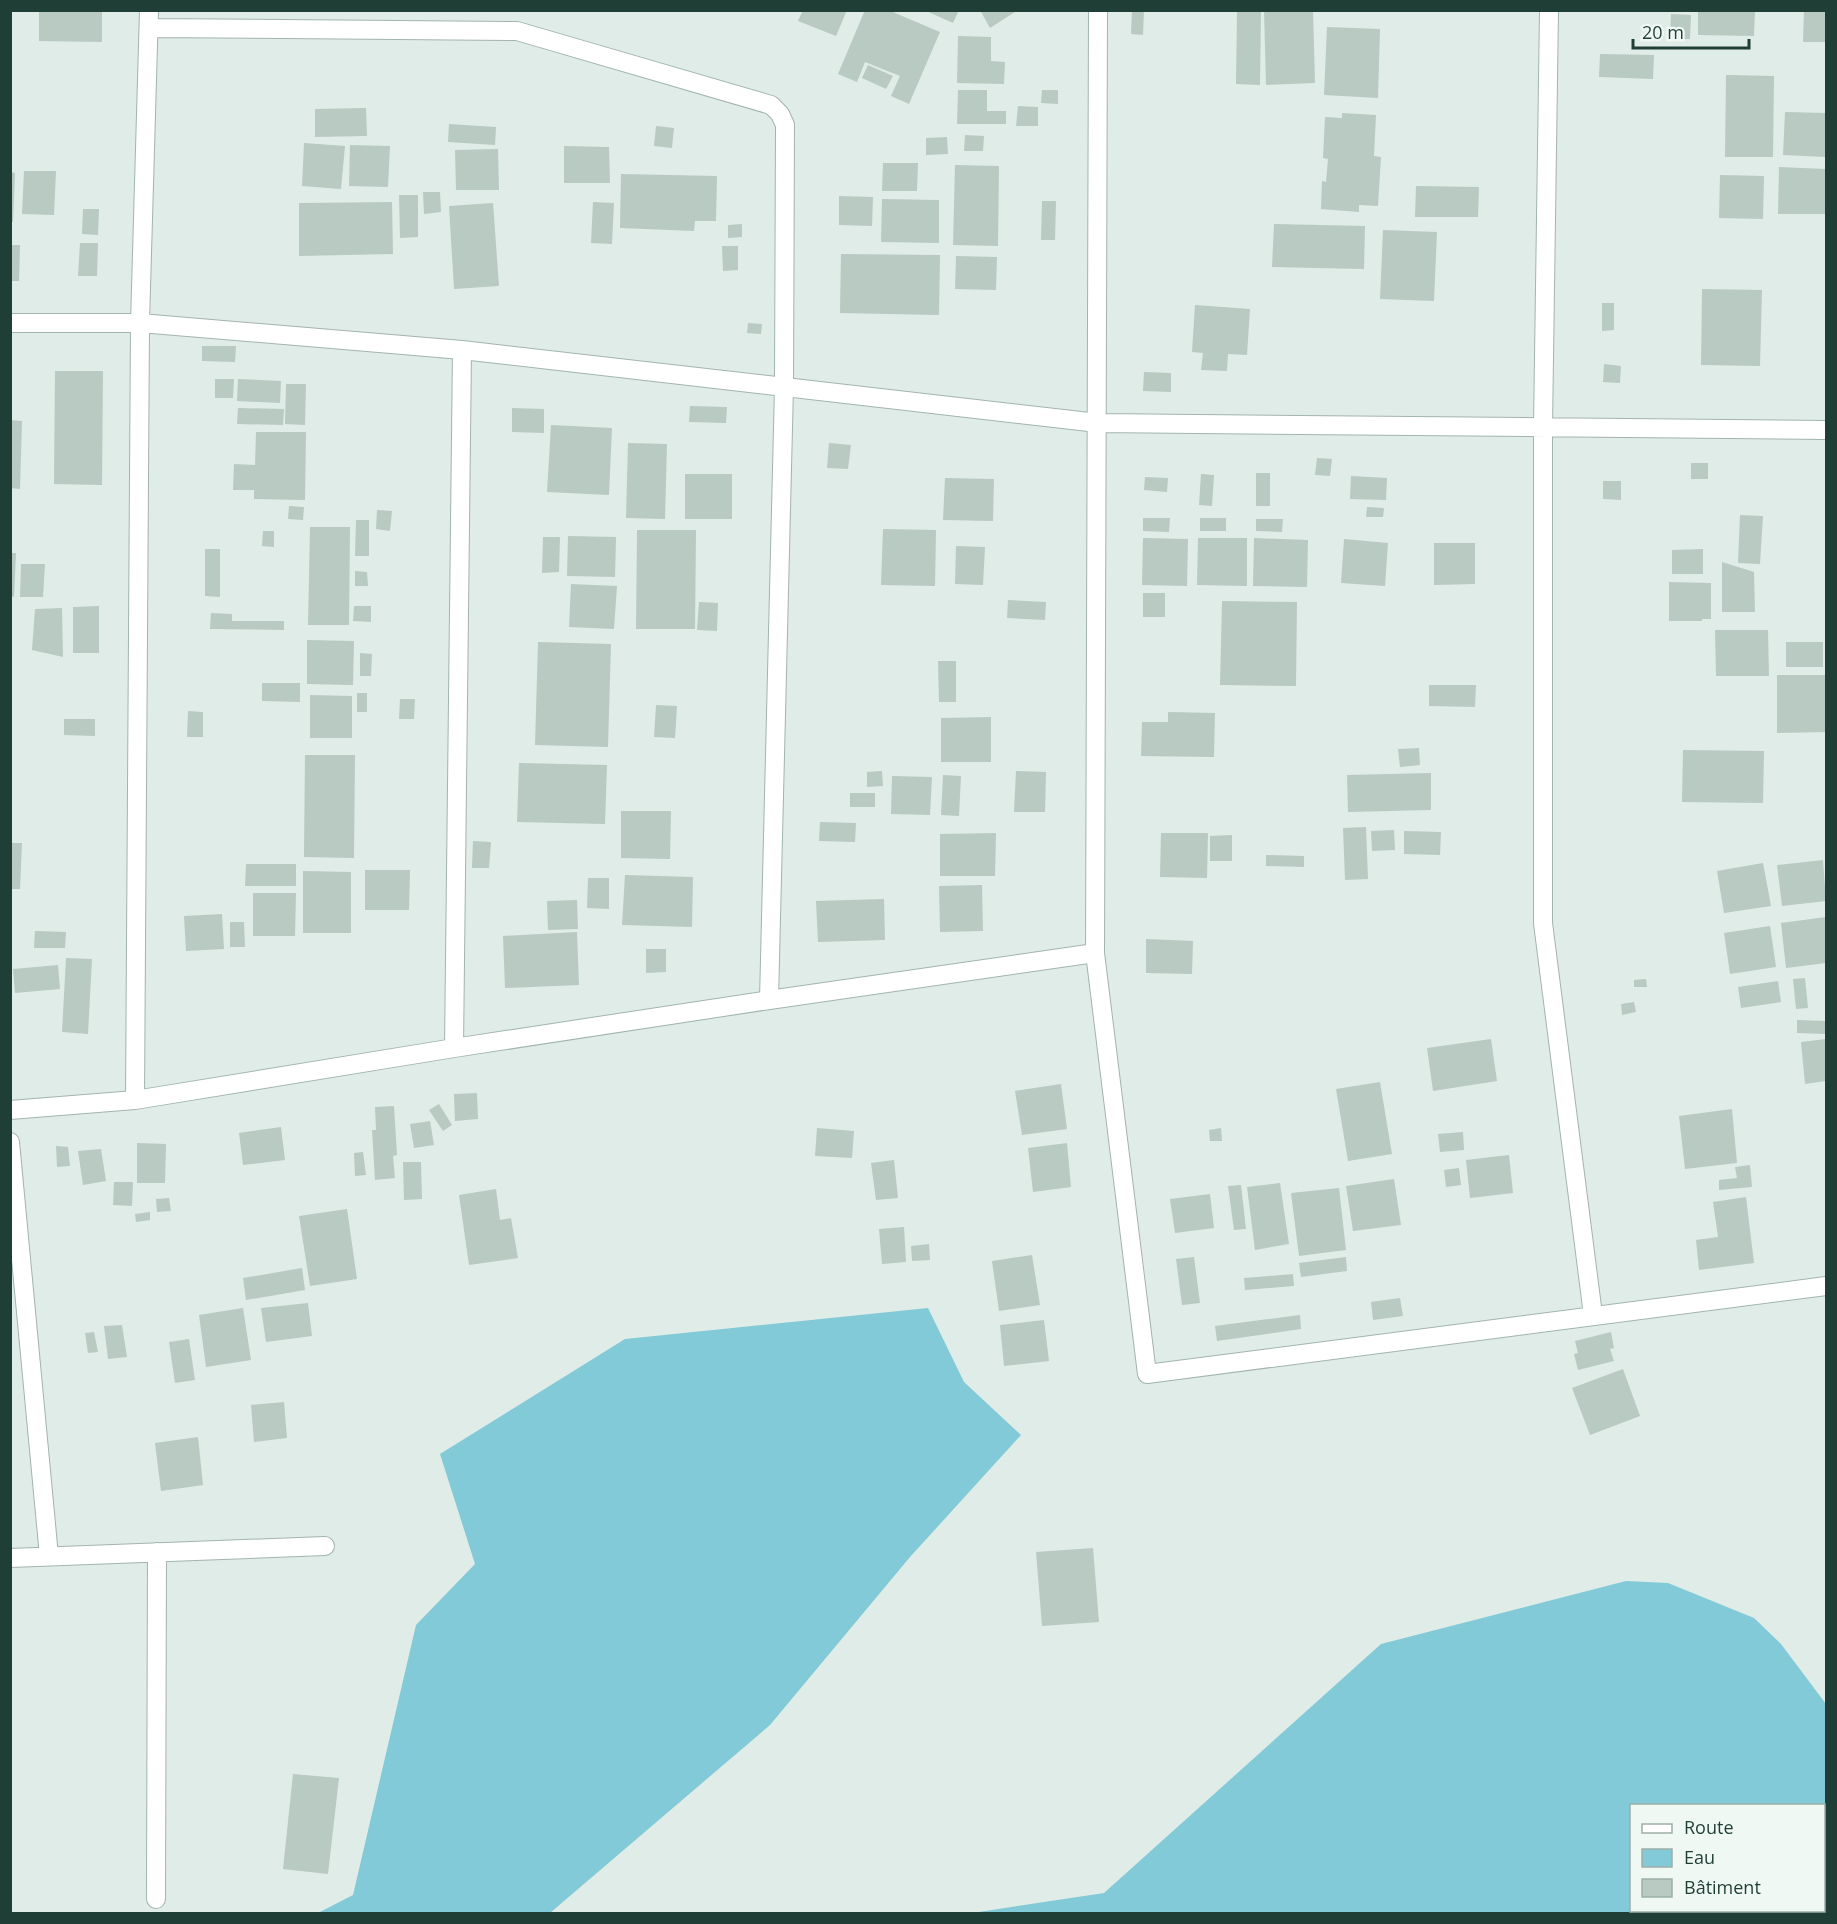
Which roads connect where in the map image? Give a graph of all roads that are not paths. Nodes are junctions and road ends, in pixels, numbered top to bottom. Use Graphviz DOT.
graph roads {
  1 [pos="1098,10"];
  2 [pos="1549,10"];
  3 [pos="149,19"];
  4 [pos="140,322"];
  5 [pos="10,323"];
  6 [pos="462,350"];
  7 [pos="784,387"];
  8 [pos="1098,423"];
  9 [pos="1543,427"];
  10 [pos="1827,430"];
  11 [pos="1095,954"];
  12 [pos="769,1000"];
  13 [pos="454,1048"];
  14 [pos="135,1100"];
  15 [pos="10,1110"];
  16 [pos="10,1142"];
  17 [pos="1827,1286"];
  18 [pos="1593,1315"];
  19 [pos="325,1546"];
  20 [pos="157,1552"];
  21 [pos="49,1556"];
  22 [pos="10,1558"];
  23 [pos="156,1899"];
  1 -- 8 [label="street"];
  2 -- 9 [label="street"];
  3 -- 4 [label="street"];
  3 -- 7 [label="street"];
  4 -- 5 [label="street"];
  4 -- 6 [label="street"];
  4 -- 14 [label="street"];
  6 -- 7 [label="street"];
  6 -- 13 [label="street"];
  7 -- 8 [label="street"];
  7 -- 12 [label="street"];
  8 -- 9 [label="street"];
  8 -- 11 [label="street"];
  9 -- 10 [label="street"];
  9 -- 18 [label="street"];
  11 -- 12 [label="street"];
  11 -- 18 [label="street"];
  12 -- 13 [label="street"];
  13 -- 14 [label="street"];
  14 -- 15 [label="street"];
  16 -- 21 [label="street"];
  17 -- 18 [label="street"];
  19 -- 20 [label="street"];
  20 -- 21 [label="street"];
  20 -- 23 [label="street"];
  21 -- 22 [label="street"];
}
